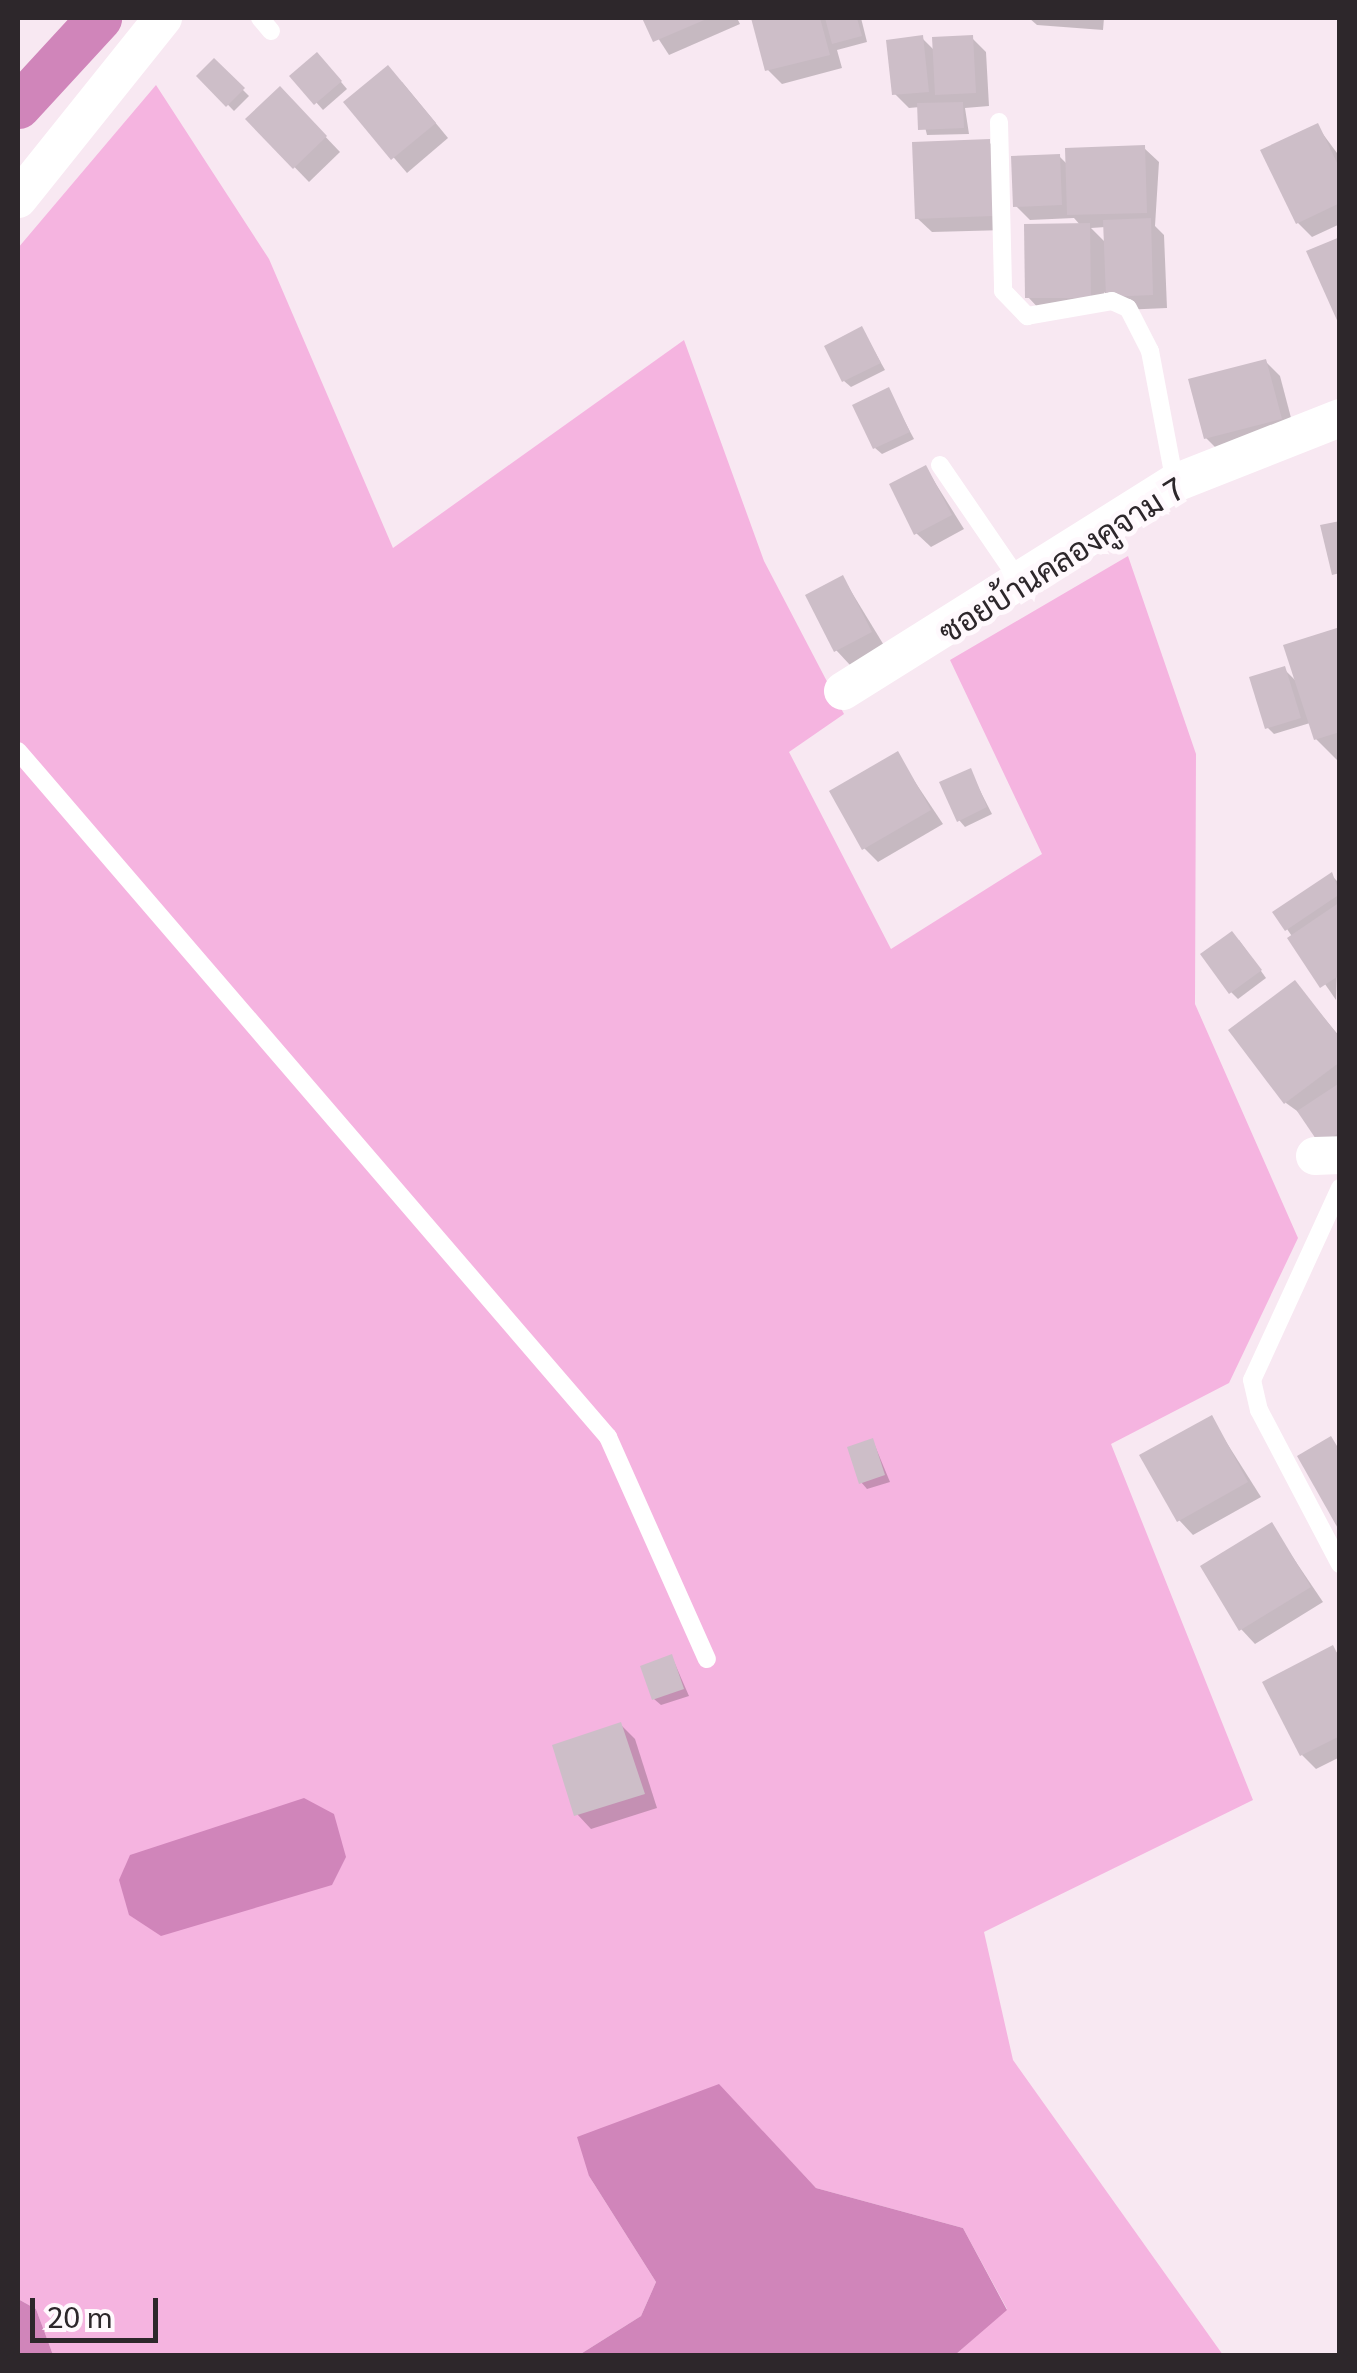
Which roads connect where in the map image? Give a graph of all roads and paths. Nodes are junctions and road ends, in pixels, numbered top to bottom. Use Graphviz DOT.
graph roads {
  1 [pos="163,18"];
  2 [pos="1000,122"];
  3 [pos="18,199"];
  4 [pos="1340,418"];
  5 [pos="940,464"];
  6 [pos="1175,484"];
  7 [pos="1018,579"];
  8 [pos="843,691"];
  9 [pos="18,751"];
  10 [pos="1340,1188"];
  11 [pos="1340,1564"];
  12 [pos="706,1659"];
  1 -- 3 [label="street"];
  2 -- 6 [label="lane"];
  4 -- 6 [label="street, ซอยบ้านคลองคูจาม 7"];
  5 -- 7 [label="lane"];
  6 -- 7 [label="street, ซอยบ้านคลองคูจาม 7"];
  7 -- 8 [label="street, ซอยบ้านคลองคูจาม 7"];
  9 -- 12 [label="lane"];
  10 -- 11 [label="lane"];
}
